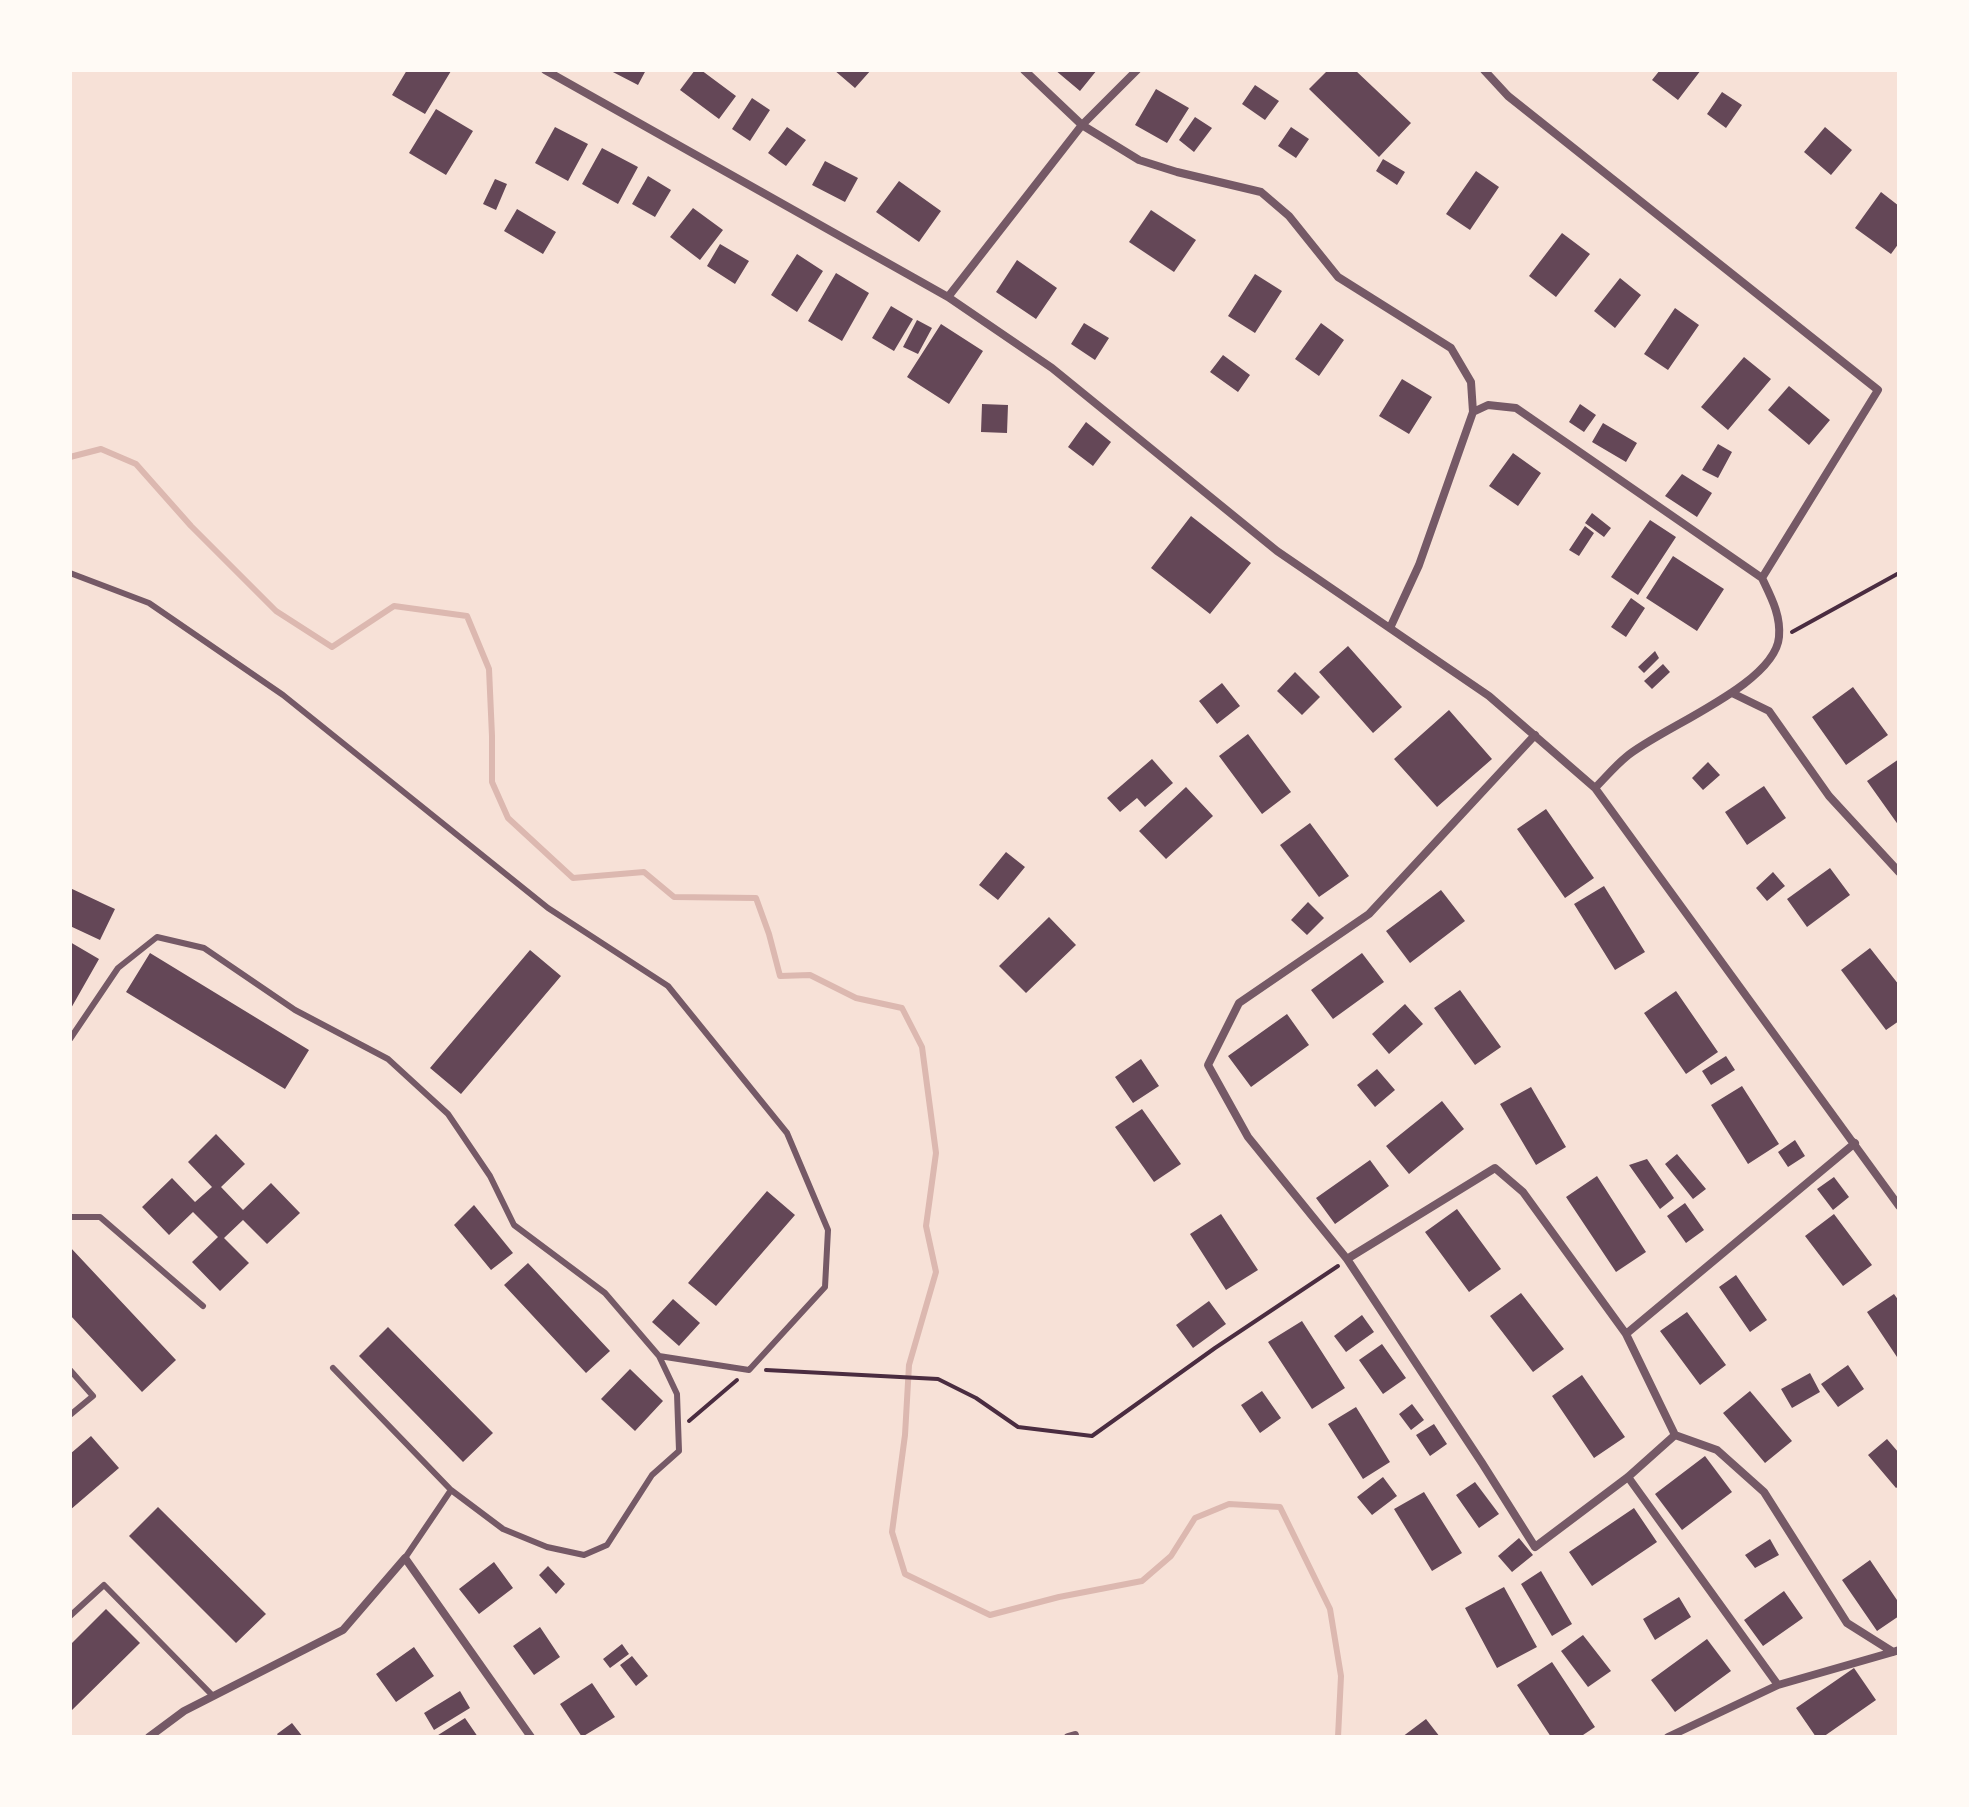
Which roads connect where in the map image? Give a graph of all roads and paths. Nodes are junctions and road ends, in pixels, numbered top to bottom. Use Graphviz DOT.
graph roads {
  1 [pos="545,70"];
  2 [pos="1024,70"];
  3 [pos="1137,70"];
  4 [pos="1484,70"];
  5 [pos="1082,125"];
  6 [pos="948,297"];
  7 [pos="1473,412"];
  8 [pos="70,573"];
  9 [pos="1899,573"];
  10 [pos="1762,578"];
  11 [pos="1390,628"];
  12 [pos="1779,639"];
  13 [pos="1732,693"];
  14 [pos="1535,735"];
  15 [pos="1595,788"];
  16 [pos="1899,872"];
  17 [pos="70,1039"];
  18 [pos="1855,1143"];
  19 [pos="1899,1206"];
  20 [pos="70,1217"];
  21 [pos="1347,1259"];
  22 [pos="203,1306"];
  23 [pos="1626,1334"];
  24 [pos="659,1356"];
  25 [pos="333,1368"];
  26 [pos="70,1370"];
  27 [pos="749,1370"];
  28 [pos="70,1415"];
  29 [pos="678,1431"];
  30 [pos="1675,1435"];
  31 [pos="1628,1477"];
  32 [pos="451,1490"];
  33 [pos="405,1558"];
  34 [pos="70,1616"];
  35 [pos="1896,1651"];
  36 [pos="1778,1685"];
  37 [pos="213,1696"];
  38 [pos="149,1737"];
  39 [pos="531,1737"];
  40 [pos="1668,1737"];
  1 -- 6 [label="street"];
  2 -- 5 [label="street"];
  3 -- 5 [label="street"];
  4 -- 10 [label="street"];
  5 -- 6 [label="street"];
  5 -- 7 [label="street"];
  6 -- 11 [label="street"];
  7 -- 10 [label="street"];
  7 -- 11 [label="street"];
  8 -- 27 [label="lane"];
  9 -- 12 [label="path"];
  10 -- 12 [label="street"];
  11 -- 14 [label="street"];
  12 -- 13 [label="street"];
  13 -- 15 [label="street"];
  13 -- 16 [label="street"];
  14 -- 15 [label="street"];
  14 -- 21 [label="street"];
  15 -- 18 [label="street"];
  17 -- 24 [label="lane"];
  18 -- 19 [label="street"];
  18 -- 23 [label="street"];
  20 -- 22 [label="lane"];
  21 -- 23 [label="street"];
  21 -- 27 [label="path"];
  21 -- 31 [label="street"];
  23 -- 30 [label="street"];
  24 -- 27 [label="lane"];
  24 -- 29 [label="lane"];
  25 -- 32 [label="lane"];
  26 -- 28 [label="lane"];
  27 -- 29 [label="path"];
  29 -- 32 [label="lane"];
  30 -- 31 [label="street"];
  30 -- 35 [label="street"];
  31 -- 36 [label="street"];
  32 -- 33 [label="lane"];
  33 -- 37 [label="street"];
  33 -- 39 [label="street"];
  34 -- 37 [label="lane"];
  35 -- 36 [label="street"];
  36 -- 40 [label="street"];
  37 -- 38 [label="street"];
}
